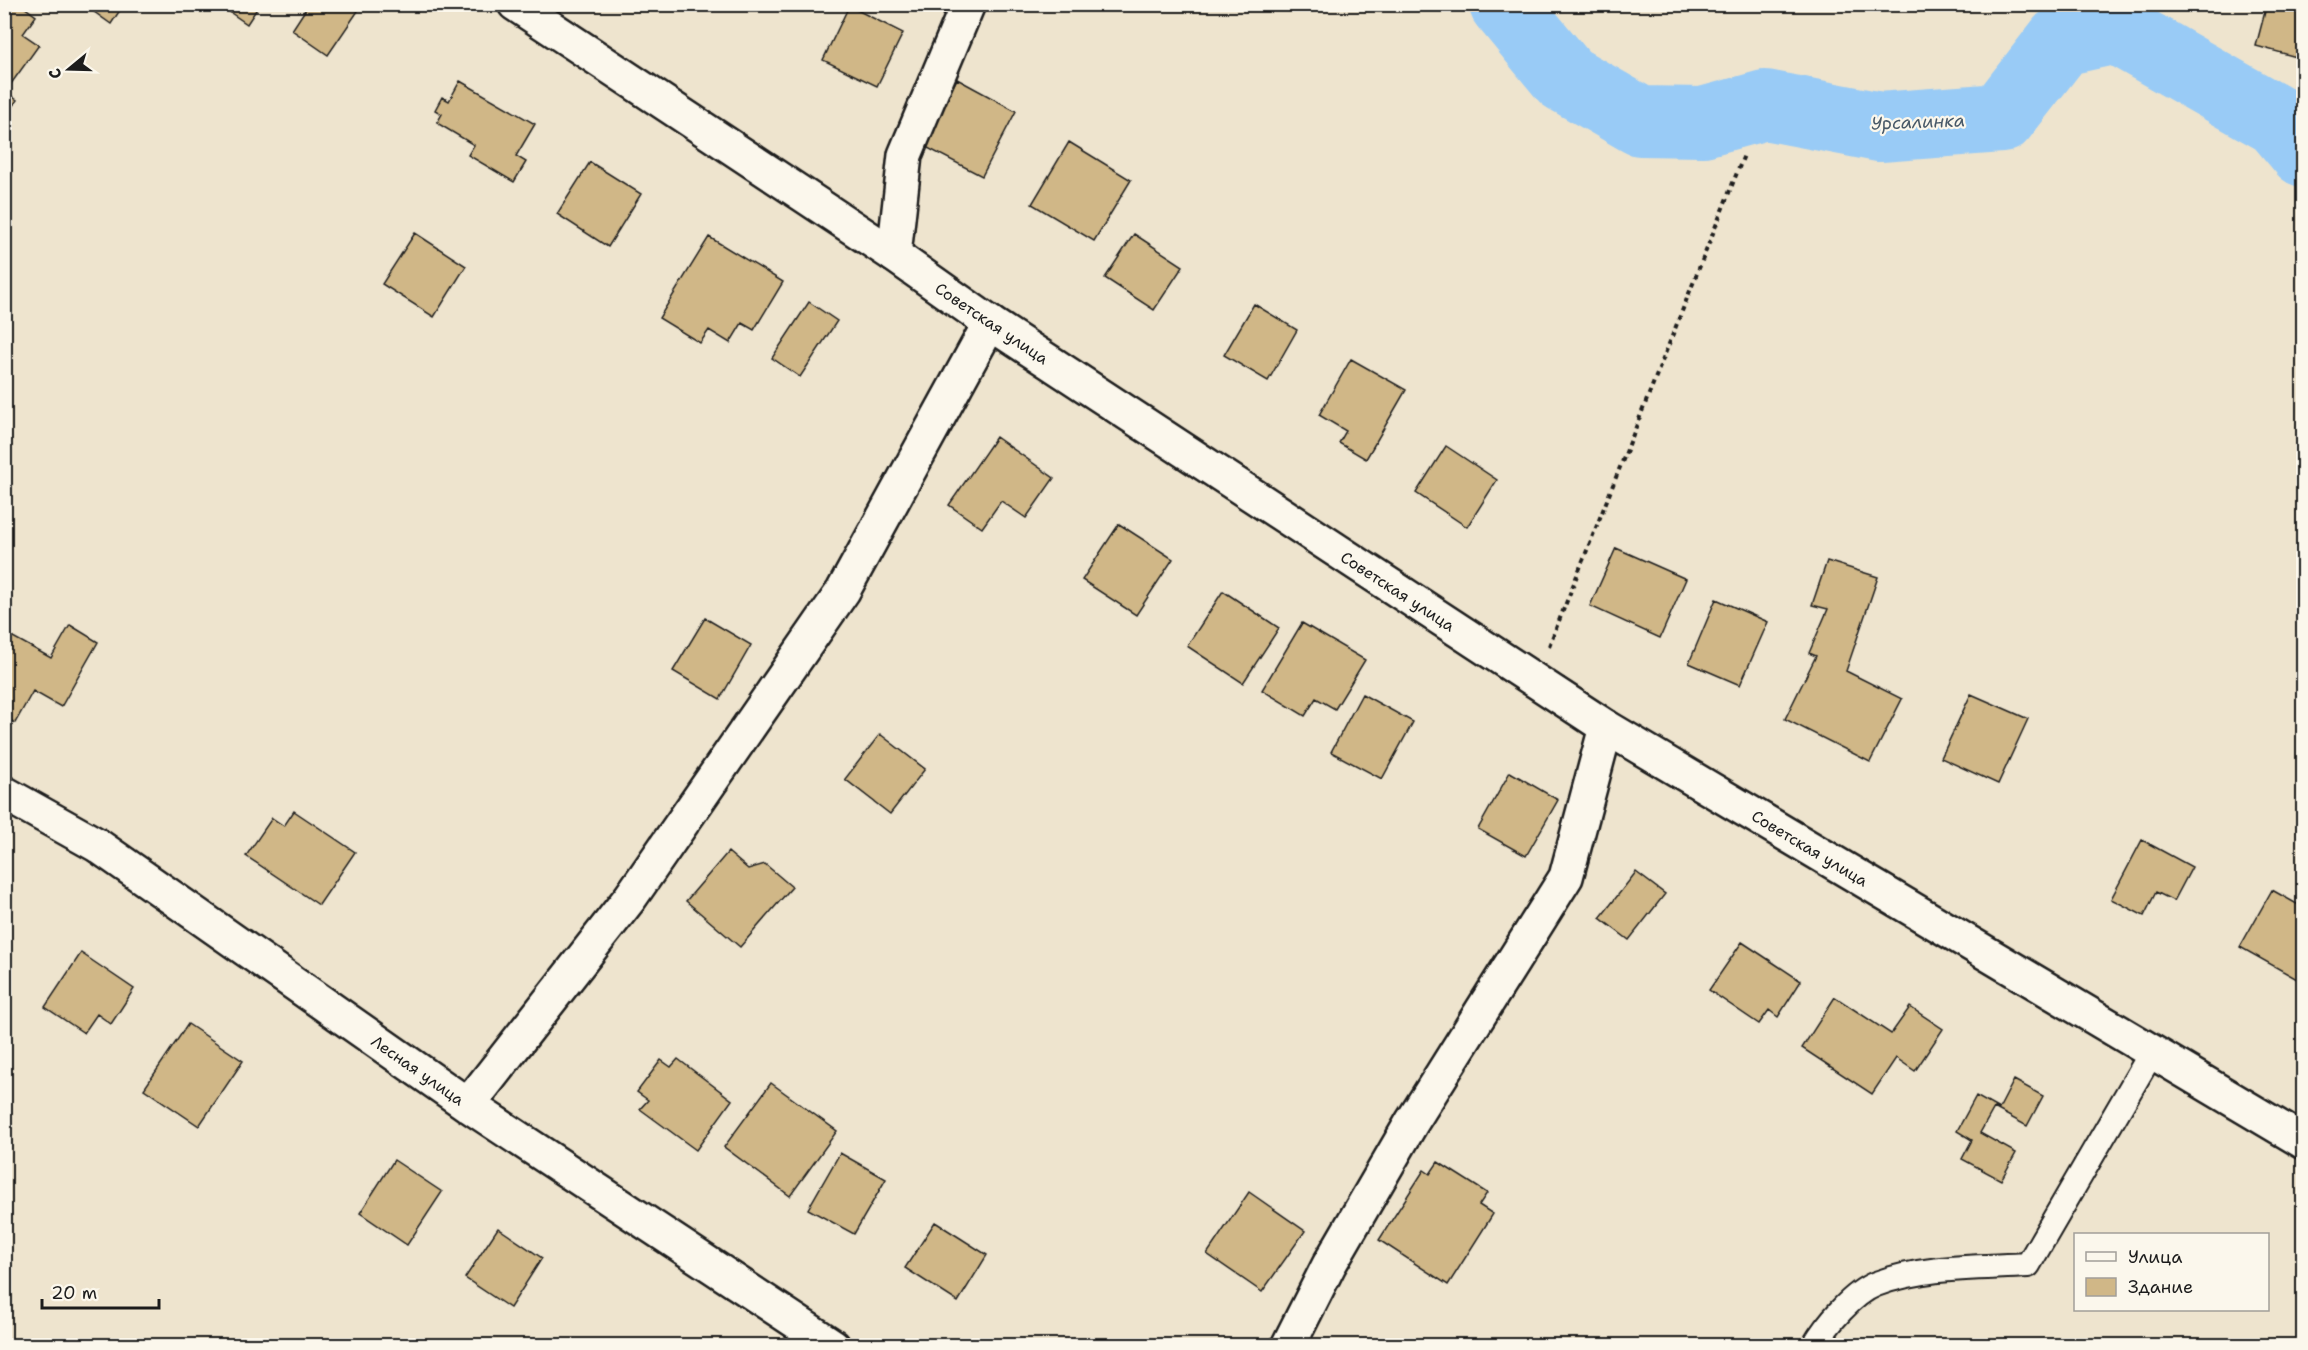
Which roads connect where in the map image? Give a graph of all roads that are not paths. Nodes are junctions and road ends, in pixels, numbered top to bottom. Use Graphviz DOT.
graph roads {
  1 [pos="515,4"];
  2 [pos="968,4"];
  3 [pos="894,255"];
  4 [pos="990,324"];
  5 [pos="1606,727"];
  6 [pos="4,794"];
  7 [pos="2152,1052"];
  8 [pos="468,1105"];
  9 [pos="2304,1142"];
  10 [pos="833,1346"];
  11 [pos="1288,1346"];
  12 [pos="1814,1346"];
  1 -- 3 [label="street, Советская улица"];
  2 -- 3 [label="street"];
  3 -- 4 [label="street, Советская улица"];
  4 -- 5 [label="street, Советская улица"];
  4 -- 8 [label="street"];
  5 -- 7 [label="street, Советская улица"];
  5 -- 11 [label="street"];
  6 -- 8 [label="street, Лесная улица"];
  7 -- 9 [label="street, Советская улица"];
  7 -- 12 [label="lane"];
  8 -- 10 [label="street, Лесная улица"];
}
